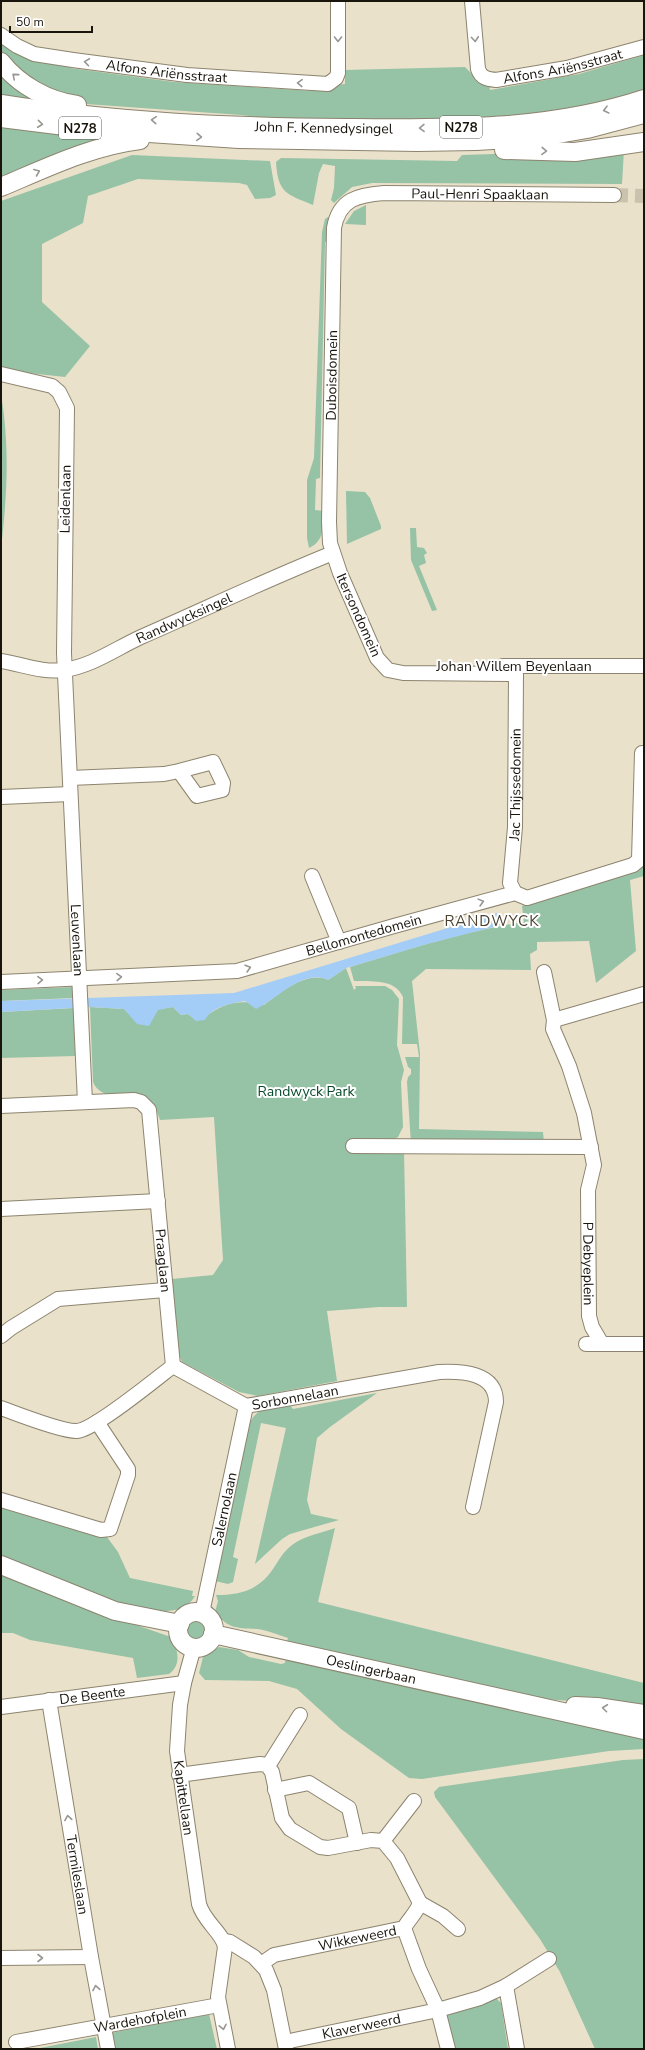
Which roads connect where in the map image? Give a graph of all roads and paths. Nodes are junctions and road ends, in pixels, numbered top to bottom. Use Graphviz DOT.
graph roads {
  1 [pos="338,1"];
  2 [pos="472,1"];
  3 [pos="1,35"];
  4 [pos="644,47"];
  5 [pos="1,62"];
  6 [pos="644,99"];
  7 [pos="1,104"];
  8 [pos="644,114"];
  9 [pos="101,116"];
  10 [pos="1,118"];
  11 [pos="160,134"];
  12 [pos="476,141"];
  13 [pos="644,142"];
  14 [pos="1,187"];
  15 [pos="614,195"];
  16 [pos="349,201"];
  17 [pos="1,374"];
  18 [pos="332,548"];
  19 [pos="6,662"];
  20 [pos="64,665"];
  21 [pos="644,666"];
  22 [pos="388,669"];
  23 [pos="516,674"];
  24 [pos="642,753"];
  25 [pos="179,771"];
  26 [pos="70,778"];
  27 [pos="70,794"];
  28 [pos="1,797"];
  29 [pos="312,876"];
  30 [pos="515,893"];
  31 [pos="339,942"];
  32 [pos="544,972"];
  33 [pos="1,982"];
  34 [pos="80,985"];
  35 [pos="644,994"];
  36 [pos="554,1020"];
  37 [pos="84,1102"];
  38 [pos="1,1106"];
  39 [pos="353,1146"];
  40 [pos="591,1147"];
  41 [pos="158,1201"];
  42 [pos="3,1209"];
  43 [pos="166,1290"];
  44 [pos="1,1336"];
  45 [pos="586,1344"];
  46 [pos="602,1344"];
  47 [pos="644,1344"];
  48 [pos="173,1366"];
  49 [pos="246,1406"];
  50 [pos="1,1408"];
  51 [pos="98,1422"];
  52 [pos="1,1500"];
  53 [pos="473,1507"];
  54 [pos="1,1565"];
  55 [pos="202,1613"];
  56 [pos="180,1624"];
  57 [pos="214,1634"];
  58 [pos="194,1647"];
  59 [pos="184,1683"];
  60 [pos="49,1700"];
  61 [pos="528,1705"];
  62 [pos="1,1707"];
  63 [pos="644,1714"];
  64 [pos="300,1715"];
  65 [pos="644,1730"];
  66 [pos="268,1766"];
  67 [pos="179,1775"];
  68 [pos="275,1790"];
  69 [pos="414,1801"];
  70 [pos="383,1841"];
  71 [pos="357,1843"];
  72 [pos="420,1903"];
  73 [pos="404,1928"];
  74 [pos="458,1929"];
  75 [pos="224,1941"];
  76 [pos="1,1958"];
  77 [pos="90,1958"];
  78 [pos="549,1959"];
  79 [pos="261,1964"];
  80 [pos="506,1986"];
  81 [pos="218,2004"];
  82 [pos="438,2010"];
  83 [pos="103,2026"];
  84 [pos="16,2042"];
  85 [pos="285,2046"];
  86 [pos="108,2049"];
  87 [pos="228,2049"];
  88 [pos="448,2049"];
  89 [pos="517,2049"];
  1 -- 3 [label="street, Alfons Ariënsstraat, one-way"];
  2 -- 4 [label="street, Alfons Ariënsstraat, one-way"];
  9 -- 5 [label="main road, one-way"];
  6 -- 9 [label="main road, John F. Kennedysingel / N278, one-way"];
  7 -- 9 [label="main road, John F. Kennedysingel / N278"];
  8 -- 12 [label="main road, John F. Kennedysingel / N278"];
  10 -- 11 [label="main road, John F. Kennedysingel / N278, one-way"];
  11 -- 12 [label="main road, John F. Kennedysingel / N278, one-way"];
  14 -- 11 [label="main road, one-way"];
  12 -- 13 [label="main road, one-way"];
  15 -- 16 [label="street, Paul-Henri Spaaklaan"];
  16 -- 18 [label="street, Duboisdomein"];
  17 -- 20 [label="street, Leidenlaan"];
  18 -- 20 [label="street, Randwycksingel"];
  18 -- 22 [label="street, Itersondomein"];
  19 -- 20 [label="street, Randwycksingel"];
  20 -- 26 [label="street, Leuvenlaan"];
  21 -- 22 [label="street, Johan Willem Beyenlaan"];
  22 -- 23 [label="street, Johan Willem Beyenlaan"];
  23 -- 30 [label="street, Jac Thijssedomein"];
  24 -- 30 [label="street, Bellomontedomein"];
  25 -- 26 [label="street"];
  26 -- 27 [label="street, Leuvenlaan"];
  27 -- 28 [label="street"];
  27 -- 34 [label="street, Leuvenlaan"];
  29 -- 31 [label="street"];
  31 -- 30 [label="street, Bellomontedomein, one-way"];
  34 -- 31 [label="street, Bellomontedomein, one-way"];
  32 -- 36 [label="street"];
  33 -- 34 [label="street, Bellomontedomein, one-way"];
  34 -- 37 [label="street, Leuvenlaan"];
  35 -- 36 [label="street"];
  36 -- 40 [label="street"];
  37 -- 38 [label="street, Praaglaan"];
  37 -- 41 [label="street, Praaglaan"];
  39 -- 40 [label="street"];
  40 -- 46 [label="street, P Debyeplein"];
  41 -- 42 [label="street"];
  41 -- 43 [label="street, Praaglaan"];
  43 -- 44 [label="street"];
  43 -- 48 [label="street, Praaglaan"];
  45 -- 46 [label="street"];
  46 -- 47 [label="street"];
  48 -- 49 [label="street, Sorbonnelaan"];
  48 -- 51 [label="street"];
  49 -- 53 [label="street, Sorbonnelaan"];
  49 -- 55 [label="street, Salernolaan"];
  50 -- 51 [label="street"];
  51 -- 52 [label="street"];
  54 -- 56 [label="main road"];
  55 -- 56 [label="main road"];
  55 -- 57 [label="main road"];
  56 -- 58 [label="main road"];
  57 -- 58 [label="main road"];
  57 -- 61 [label="main road, Oeslingerbaan"];
  58 -- 59 [label="street, Kapittellaan"];
  59 -- 60 [label="street, De Beente"];
  59 -- 67 [label="street, Kapittellaan"];
  60 -- 62 [label="street, De Beente"];
  77 -- 60 [label="street, Termileslaan, one-way"];
  63 -- 61 [label="main road, Oeslingerbaan, one-way"];
  61 -- 65 [label="main road, Oeslingerbaan"];
  64 -- 66 [label="street"];
  66 -- 67 [label="street"];
  66 -- 68 [label="street"];
  67 -- 75 [label="street, Kapittellaan"];
  68 -- 71 [label="street"];
  68 -- 71 [label="street"];
  69 -- 70 [label="street"];
  70 -- 71 [label="street"];
  70 -- 72 [label="street"];
  72 -- 73 [label="street, Wikkeweerd"];
  72 -- 74 [label="street"];
  73 -- 79 [label="street, Wikkeweerd"];
  73 -- 82 [label="street"];
  75 -- 79 [label="street, Kapittellaan"];
  75 -- 81 [label="street"];
  76 -- 77 [label="street, one-way"];
  83 -- 77 [label="street, Termileslaan, one-way"];
  78 -- 80 [label="street, Klaverweerd"];
  79 -- 85 [label="street, Kapittellaan"];
  80 -- 82 [label="street, Klaverweerd"];
  80 -- 89 [label="street"];
  81 -- 83 [label="street, Wardehofplein"];
  81 -- 87 [label="street, one-way"];
  82 -- 85 [label="street, Klaverweerd"];
  82 -- 88 [label="street"];
  83 -- 84 [label="street, Wardehofplein"];
  83 -- 86 [label="street, Termileslaan"];
}
